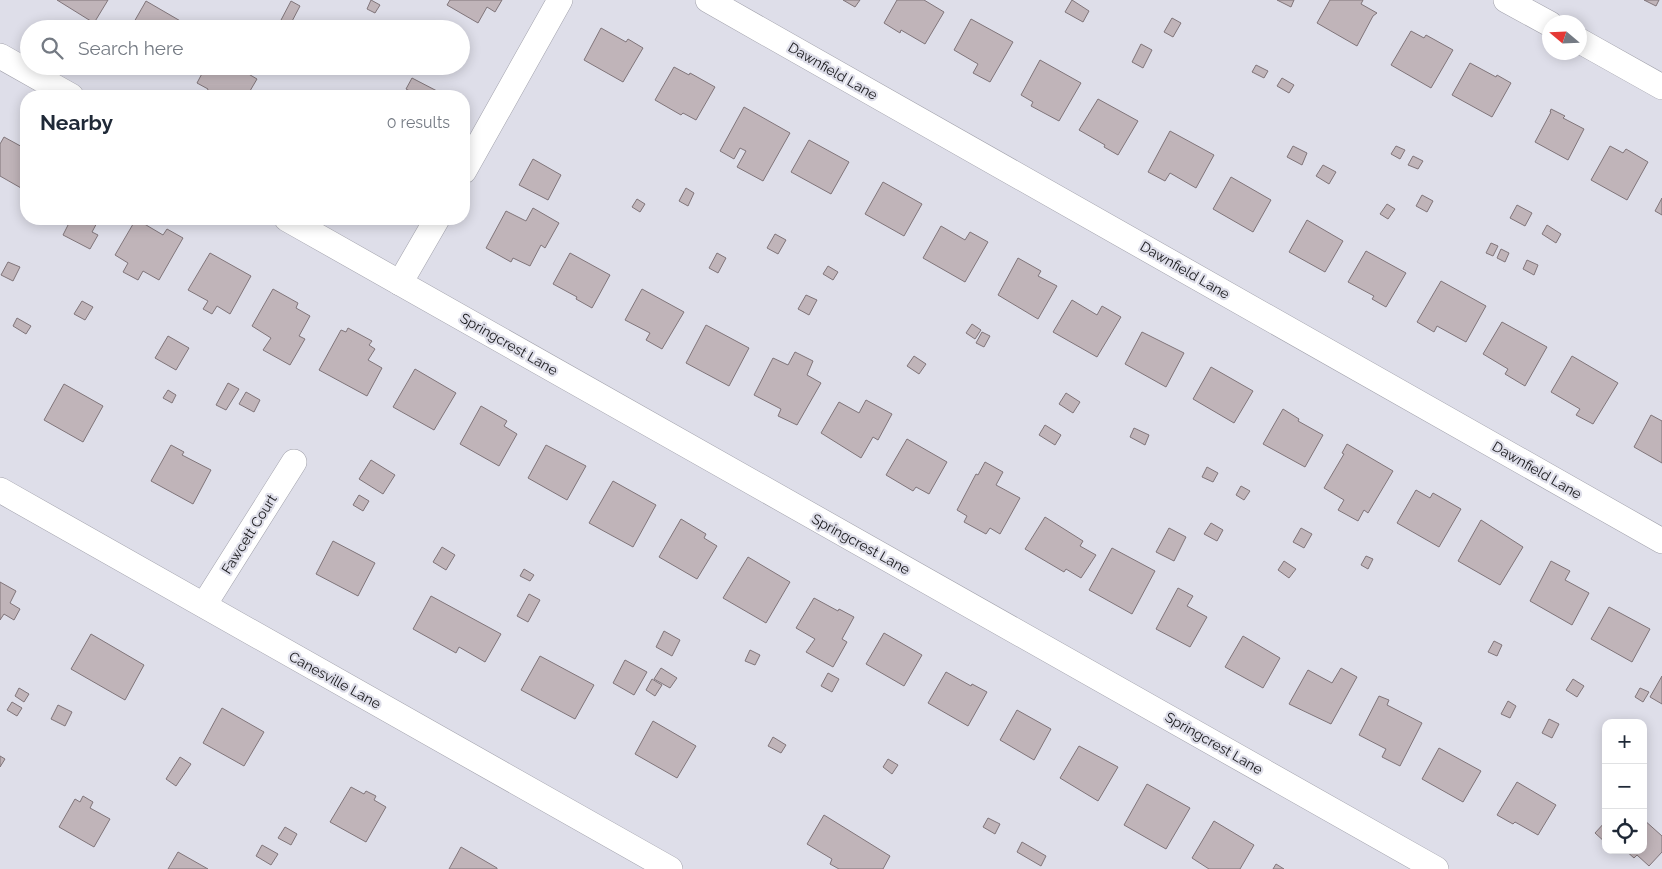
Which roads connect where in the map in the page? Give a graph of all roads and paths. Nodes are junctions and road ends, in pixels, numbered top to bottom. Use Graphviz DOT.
graph roads {
  1 [pos="560,0"];
  2 [pos="708,0"];
  3 [pos="1506,0"];
  4 [pos="1542,20"];
  5 [pos="1587,45"];
  6 [pos="0,56"];
  7 [pos="20,67"];
  8 [pos="34,75"];
  9 [pos="1662,87"];
  10 [pos="60,90"];
  11 [pos="470,159"];
  12 [pos="298,225"];
  13 [pos="434,225"];
  14 [pos="400,283"];
  15 [pos="294,462"];
  16 [pos="0,490"];
  17 [pos="1662,541"];
  18 [pos="204,605"];
  19 [pos="670,869"];
  20 [pos="1436,869"];
  1 -- 11 [label="street"];
  2 -- 17 [label="street, Dawnfield Lane"];
  3 -- 4 [label="street"];
  5 -- 9 [label="street"];
  6 -- 7 [label="street"];
  8 -- 10 [label="street"];
  12 -- 14 [label="street, Springcrest Lane"];
  13 -- 14 [label="street"];
  14 -- 20 [label="street, Springcrest Lane"];
  15 -- 18 [label="street, Fawcett Court"];
  16 -- 18 [label="street, Canesville Lane"];
  18 -- 19 [label="street, Canesville Lane"];
}
